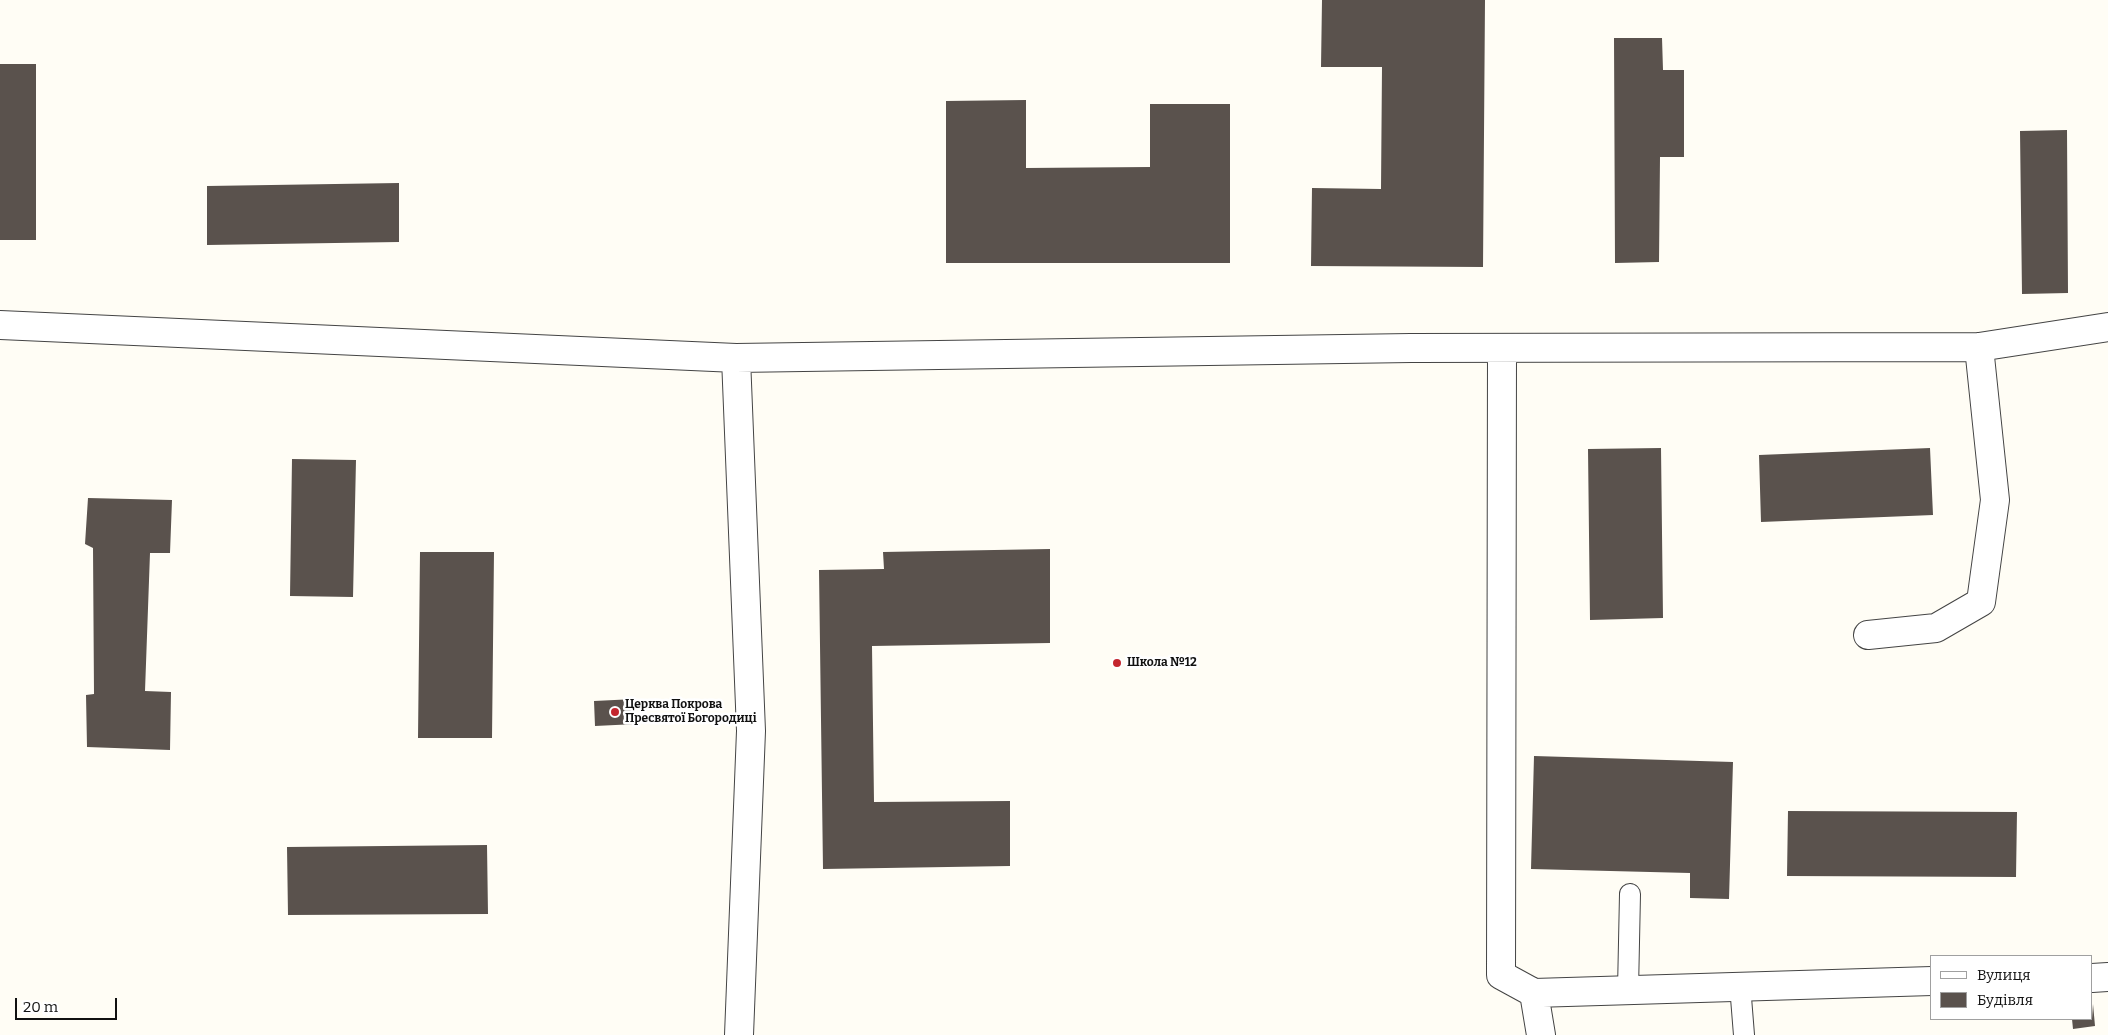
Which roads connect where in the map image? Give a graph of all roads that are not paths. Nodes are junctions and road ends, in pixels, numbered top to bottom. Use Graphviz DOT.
graph roads {
  1 [pos="0,325"];
  2 [pos="2108,328"];
  3 [pos="1502,348"];
  4 [pos="1979,348"];
  5 [pos="736,358"];
  6 [pos="1868,635"];
  7 [pos="1630,894"];
  8 [pos="2093,978"];
  9 [pos="2108,978"];
  10 [pos="1930,981"];
  11 [pos="1740,985"];
  12 [pos="1628,990"];
  13 [pos="1534,993"];
  14 [pos="739,1035"];
  15 [pos="1541,1035"];
  16 [pos="1744,1035"];
  1 -- 5 [label="street"];
  2 -- 4 [label="street"];
  3 -- 4 [label="street"];
  3 -- 5 [label="street"];
  3 -- 13 [label="street"];
  4 -- 6 [label="street"];
  5 -- 14 [label="street"];
  7 -- 12 [label="lane"];
  8 -- 9 [label="street"];
  10 -- 11 [label="street"];
  11 -- 12 [label="street"];
  11 -- 16 [label="lane"];
  12 -- 13 [label="street"];
  13 -- 15 [label="street"];
}
